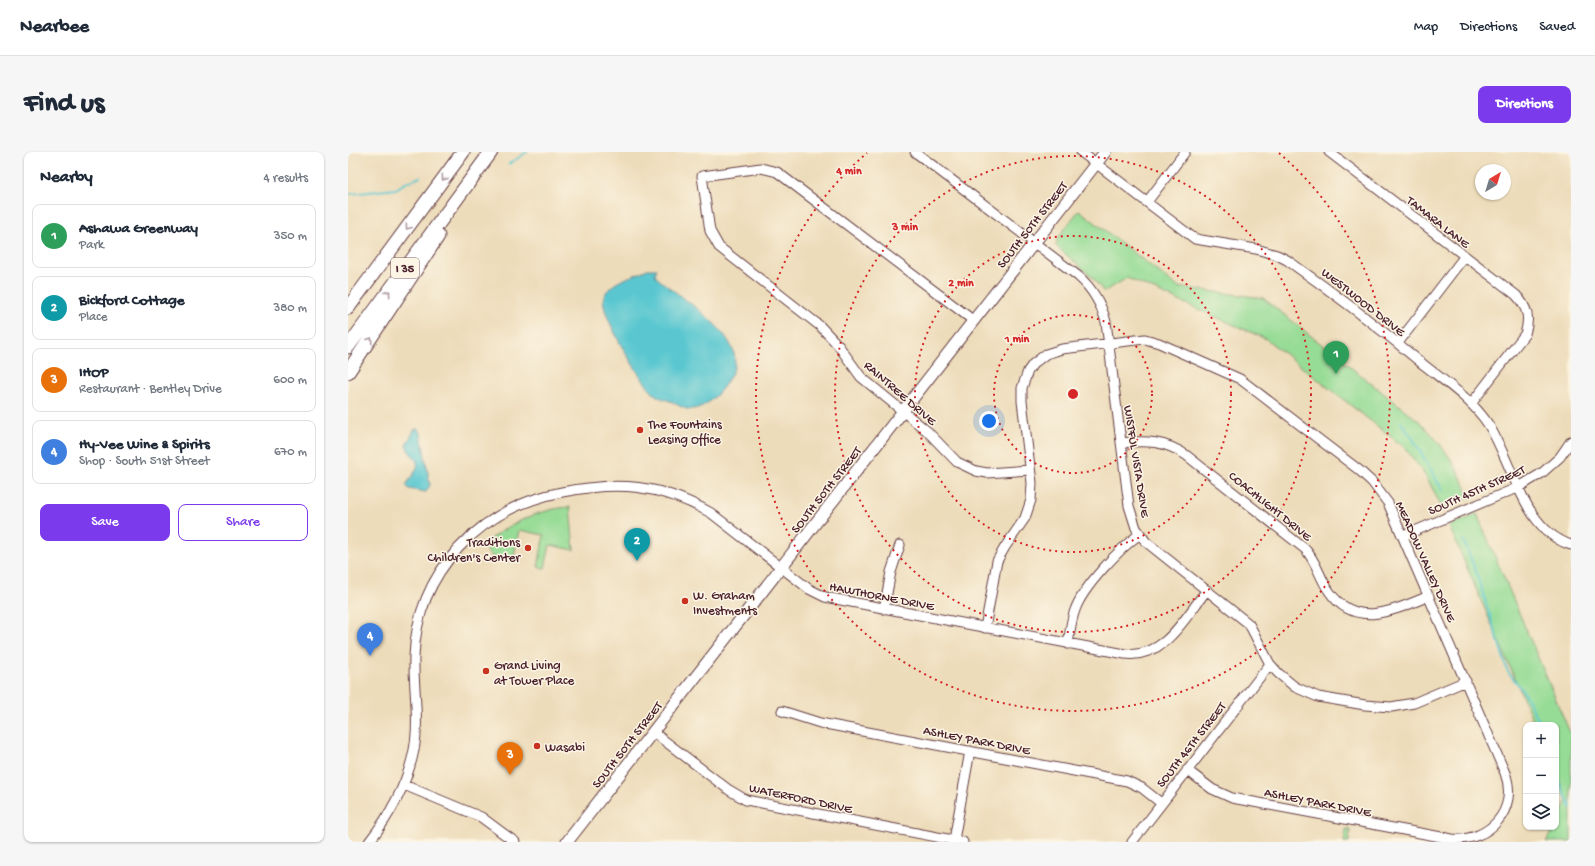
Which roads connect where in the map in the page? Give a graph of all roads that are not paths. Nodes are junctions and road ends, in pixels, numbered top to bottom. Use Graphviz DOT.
graph roads {
  1 [pos="463,152"];
  2 [pos="491,152"];
  3 [pos="915,152"];
  4 [pos="1081,152"];
  5 [pos="1105,152"];
  6 [pos="1185,152"];
  7 [pos="1329,152"];
  8 [pos="1096,163"];
  9 [pos="463,190"];
  10 [pos="1146,202"];
  11 [pos="1034,243"];
  12 [pos="390,250"];
  13 [pos="1464,257"];
  14 [pos="348,294"];
  15 [pos="348,308"];
  16 [pos="974,321"];
  17 [pos="1108,343"];
  18 [pos="1398,343"];
  19 [pos="348,347"];
  20 [pos="348,372"];
  21 [pos="1472,404"];
  22 [pos="903,411"];
  23 [pos="1571,441"];
  24 [pos="1121,443"];
  25 [pos="1030,470"];
  26 [pos="1519,487"];
  27 [pos="1140,534"];
  28 [pos="1403,536"];
  29 [pos="900,545"];
  30 [pos="1571,545"];
  31 [pos="782,567"];
  32 [pos="1207,590"];
  33 [pos="1429,596"];
  34 [pos="884,609"];
  35 [pos="985,628"];
  36 [pos="1068,644"];
  37 [pos="1270,664"];
  38 [pos="1466,681"];
  39 [pos="782,711"];
  40 [pos="653,732"];
  41 [pos="970,751"];
  42 [pos="1186,770"];
  43 [pos="404,785"];
  44 [pos="1161,803"];
  45 [pos="1452,839"];
  46 [pos="958,841"];
  47 [pos="369,842"];
  48 [pos="515,842"];
  49 [pos="567,842"];
  50 [pos="1132,842"];
  1 -- 12 [label="highway, I 35, one-way"];
  2 -- 9 [label="highway, I 35"];
  3 -- 11 [label="street, WISTFUL VISTA DRIVE"];
  4 -- 8 [label="street, WESTWOOD DRIVE"];
  5 -- 8 [label="main road, SOUTH 50TH STREET"];
  6 -- 10 [label="street"];
  7 -- 13 [label="street, TAMARA LANE"];
  8 -- 10 [label="street, WESTWOOD DRIVE"];
  8 -- 11 [label="main road, SOUTH 50TH STREET"];
  19 -- 9 [label="highway, I 35, one-way"];
  20 -- 9 [label="highway, one-way"];
  10 -- 18 [label="street, WESTWOOD DRIVE"];
  11 -- 16 [label="main road, SOUTH 50TH STREET"];
  11 -- 17 [label="street, WISTFUL VISTA DRIVE"];
  12 -- 14 [label="highway"];
  12 -- 15 [label="highway, I 35"];
  13 -- 18 [label="street"];
  13 -- 21 [label="street, TAMARA LANE"];
  16 -- 22 [label="main road, SOUTH 50TH STREET"];
  16 -- 22 [label="street, RAINTREE DRIVE"];
  17 -- 24 [label="street, WISTFUL VISTA DRIVE"];
  17 -- 25 [label="street, MEADOW VALLEY DRIVE"];
  17 -- 28 [label="street, MEADOW VALLEY DRIVE"];
  18 -- 21 [label="street, WESTWOOD DRIVE"];
  21 -- 26 [label="street, WESTWOOD DRIVE"];
  22 -- 25 [label="street, RAINTREE DRIVE"];
  22 -- 31 [label="main road, SOUTH 50TH STREET"];
  23 -- 26 [label="street, SOUTH 45TH STREET"];
  24 -- 27 [label="street, WISTFUL VISTA DRIVE"];
  24 -- 33 [label="street, COACHLIGHT DRIVE"];
  25 -- 35 [label="street, MEADOW VALLEY DRIVE"];
  26 -- 28 [label="street, SOUTH 45TH STREET"];
  26 -- 30 [label="street, WESTWOOD DRIVE"];
  27 -- 32 [label="street, WISTFUL VISTA DRIVE"];
  27 -- 36 [label="street"];
  28 -- 33 [label="street, MEADOW VALLEY DRIVE"];
  29 -- 34 [label="street"];
  31 -- 34 [label="street, HAWTHORNE DRIVE"];
  31 -- 40 [label="main road, SOUTH 50TH STREET"];
  31 -- 43 [label="street, HAWTHORNE DRIVE"];
  32 -- 36 [label="street, HAWTHORNE DRIVE"];
  32 -- 37 [label="street, WISTFUL VISTA DRIVE"];
  33 -- 38 [label="street, MEADOW VALLEY DRIVE"];
  34 -- 35 [label="street, HAWTHORNE DRIVE"];
  35 -- 36 [label="street, HAWTHORNE DRIVE"];
  37 -- 38 [label="street, WISTFUL VISTA DRIVE"];
  37 -- 42 [label="street, SOUTH 46TH STREET"];
  38 -- 45 [label="street, MEADOW VALLEY DRIVE"];
  39 -- 41 [label="street, ASHLEY PARK DRIVE"];
  40 -- 46 [label="street, WATERFORD DRIVE"];
  40 -- 49 [label="main road, SOUTH 50TH STREET"];
  41 -- 44 [label="street, ASHLEY PARK DRIVE"];
  41 -- 46 [label="street"];
  42 -- 44 [label="street, SOUTH 46TH STREET"];
  42 -- 45 [label="street, ASHLEY PARK DRIVE"];
  43 -- 47 [label="street, HAWTHORNE DRIVE"];
  43 -- 48 [label="street"];
  44 -- 50 [label="street, SOUTH 46TH STREET"];
}
